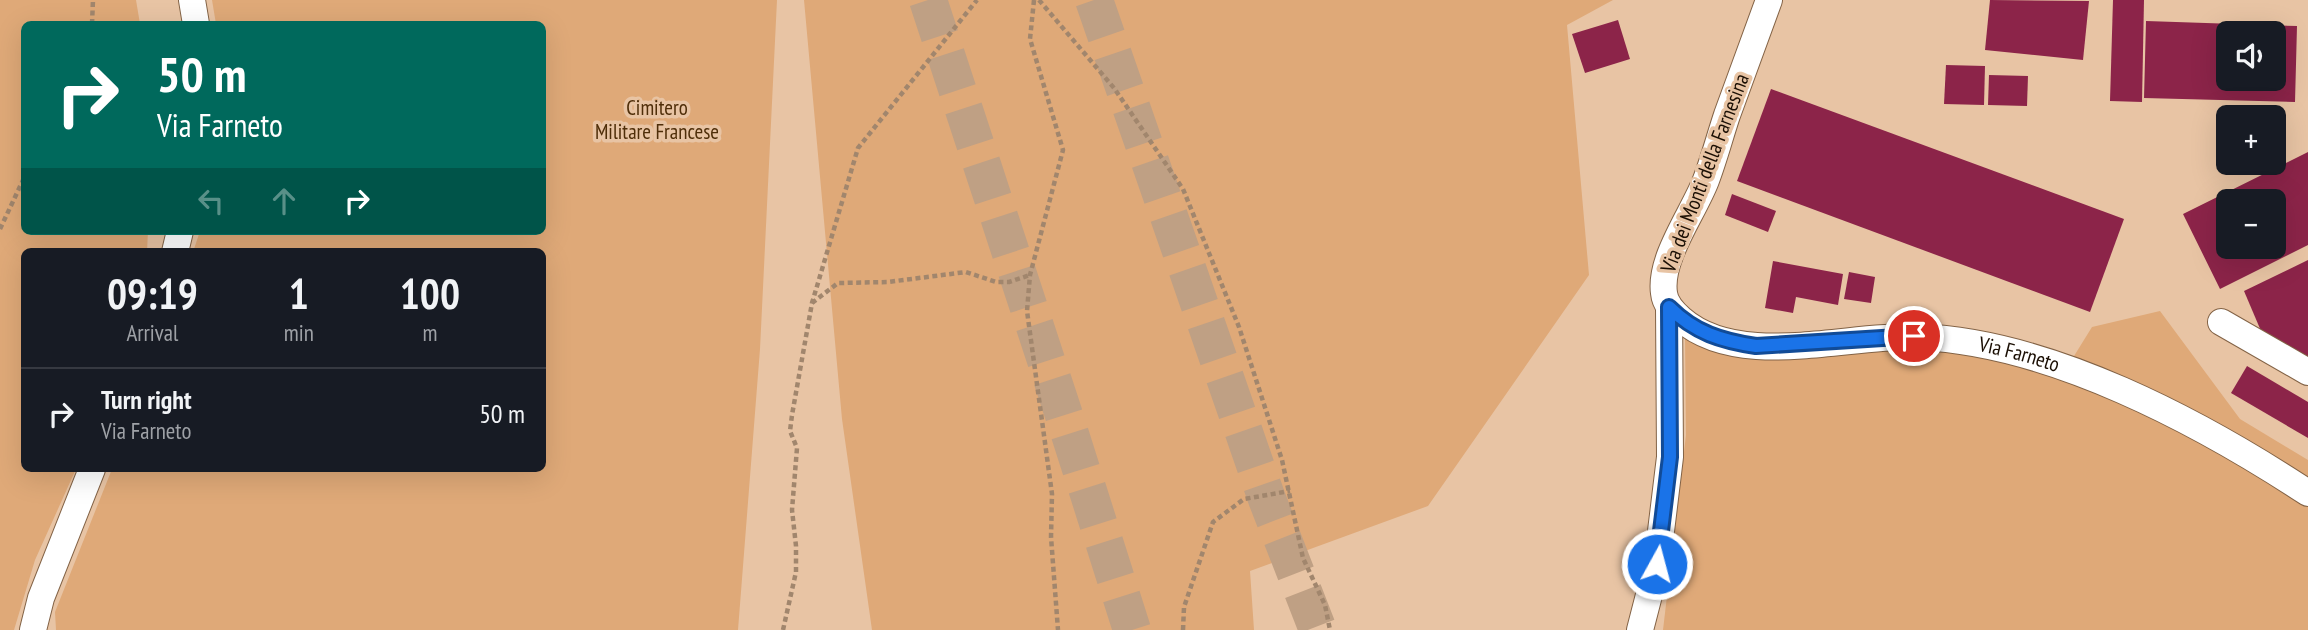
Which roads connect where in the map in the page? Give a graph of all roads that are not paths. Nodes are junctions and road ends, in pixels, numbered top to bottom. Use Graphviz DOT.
graph roads {
  1 [pos="192,0"];
  2 [pos="1769,0"];
  3 [pos="196,21"];
  4 [pos="1669,307"];
  5 [pos="2221,322"];
  6 [pos="2308,372"];
  7 [pos="91,472"];
  8 [pos="2308,493"];
  9 [pos="33,630"];
  10 [pos="1640,630"];
  1 -- 3 [label="street"];
  2 -- 4 [label="street, Via dei Monti della Farnesina"];
  4 -- 8 [label="street, Via Farneto"];
  4 -- 10 [label="street, Via dei Monti della Farnesina"];
  5 -- 6 [label="street"];
  7 -- 9 [label="street"];
}
